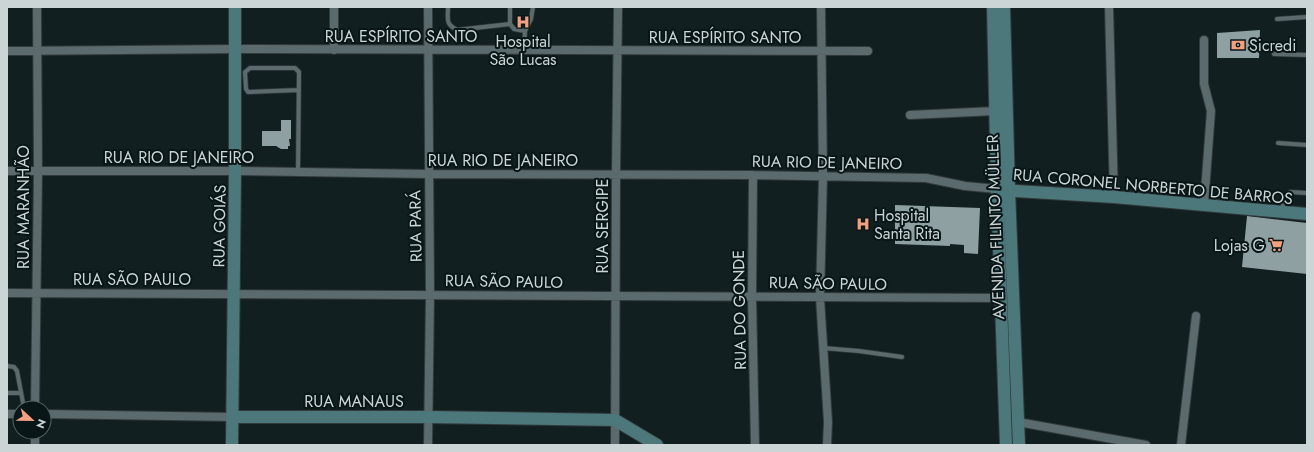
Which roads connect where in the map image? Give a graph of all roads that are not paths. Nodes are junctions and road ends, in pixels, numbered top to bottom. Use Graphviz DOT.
graph roads {
  1 [pos="37,7"];
  2 [pos="235,7"];
  3 [pos="334,7"];
  4 [pos="428,7"];
  5 [pos="448,7"];
  6 [pos="510,7"];
  7 [pos="533,7"];
  8 [pos="618,7"];
  9 [pos="821,7"];
  10 [pos="993,7"];
  11 [pos="1004,7"];
  12 [pos="1109,7"];
  13 [pos="1307,17"];
  14 [pos="1277,19"];
  15 [pos="510,24"];
  16 [pos="525,31"];
  17 [pos="1204,40"];
  18 [pos="235,49"];
  19 [pos="334,50"];
  20 [pos="428,50"];
  21 [pos="524,50"];
  22 [pos="617,50"];
  23 [pos="7,51"];
  24 [pos="37,51"];
  25 [pos="868,51"];
  26 [pos="821,52"];
  27 [pos="1274,54"];
  28 [pos="1307,55"];
  29 [pos="299,90"];
  30 [pos="996,111"];
  31 [pos="910,115"];
  32 [pos="1278,143"];
  33 [pos="1307,145"];
  34 [pos="7,171"];
  35 [pos="38,171"];
  36 [pos="235,171"];
  37 [pos="298,172"];
  38 [pos="428,174"];
  39 [pos="616,174"];
  40 [pos="753,175"];
  41 [pos="823,176"];
  42 [pos="1003,190"];
  43 [pos="1307,193"];
  44 [pos="1114,197"];
  45 [pos="1204,205"];
  46 [pos="1280,212"];
  47 [pos="1307,214"];
  48 [pos="7,293"];
  49 [pos="36,293"];
  50 [pos="234,293"];
  51 [pos="430,294"];
  52 [pos="615,296"];
  53 [pos="752,296"];
  54 [pos="820,298"];
  55 [pos="1001,298"];
  56 [pos="1196,316"];
  57 [pos="823,348"];
  58 [pos="902,357"];
  59 [pos="7,366"];
  60 [pos="7,393"];
  61 [pos="21,393"];
  62 [pos="22,400"];
  63 [pos="35,400"];
  64 [pos="52,414"];
  65 [pos="232,417"];
  66 [pos="428,417"];
  67 [pos="615,420"];
  68 [pos="1018,422"];
  69 [pos="232,445"];
  70 [pos="428,445"];
  71 [pos="615,445"];
  72 [pos="657,445"];
  73 [pos="755,445"];
  74 [pos="827,445"];
  75 [pos="1006,445"];
  76 [pos="1019,445"];
  77 [pos="1146,445"];
  78 [pos="1181,445"];
  1 -- 24 [label="street, RUA MARANHÃO"];
  2 -- 18 [label="main road, RUA GOIÁS"];
  3 -- 19 [label="street"];
  4 -- 20 [label="street, RUA PARÁ"];
  5 -- 15 [label="lane"];
  6 -- 15 [label="lane"];
  7 -- 16 [label="lane"];
  8 -- 22 [label="street, RUA SERGIPE"];
  9 -- 26 [label="street"];
  10 -- 30 [label="main road, AVENIDA FILINTO MÜLLER"];
  11 -- 42 [label="main road, AVENIDA FILINTO MÜLLER"];
  12 -- 44 [label="street"];
  13 -- 14 [label="lane"];
  15 -- 16 [label="lane"];
  16 -- 21 [label="lane"];
  17 -- 45 [label="street"];
  18 -- 19 [label="street, RUA ESPÍRITO SANTO"];
  18 -- 24 [label="street, RUA ESPÍRITO SANTO"];
  18 -- 36 [label="main road, RUA GOIÁS"];
  19 -- 20 [label="street, RUA ESPÍRITO SANTO"];
  20 -- 21 [label="street, RUA ESPÍRITO SANTO"];
  20 -- 38 [label="street, RUA PARÁ"];
  21 -- 22 [label="street, RUA ESPÍRITO SANTO"];
  22 -- 26 [label="street, RUA ESPÍRITO SANTO"];
  22 -- 39 [label="street, RUA SERGIPE"];
  23 -- 24 [label="street, RUA ESPÍRITO SANTO"];
  24 -- 35 [label="street, RUA MARANHÃO"];
  25 -- 26 [label="street, RUA ESPÍRITO SANTO"];
  26 -- 41 [label="street"];
  27 -- 28 [label="lane"];
  29 -- 29 [label="lane"];
  29 -- 37 [label="lane"];
  30 -- 31 [label="street"];
  30 -- 42 [label="main road, AVENIDA FILINTO MÜLLER"];
  32 -- 33 [label="lane"];
  34 -- 35 [label="street, RUA RIO DE JANEIRO"];
  35 -- 36 [label="street, RUA RIO DE JANEIRO"];
  35 -- 49 [label="street, RUA MARANHÃO"];
  36 -- 37 [label="street, RUA RIO DE JANEIRO"];
  36 -- 50 [label="main road, RUA GOIÁS"];
  37 -- 38 [label="street, RUA RIO DE JANEIRO"];
  38 -- 39 [label="street, RUA RIO DE JANEIRO"];
  38 -- 51 [label="street, RUA PARÁ"];
  39 -- 40 [label="street, RUA RIO DE JANEIRO"];
  39 -- 52 [label="street, RUA SERGIPE"];
  40 -- 41 [label="street, RUA RIO DE JANEIRO"];
  40 -- 53 [label="street, RUA DO GONDE"];
  41 -- 42 [label="street, RUA RIO DE JANEIRO"];
  41 -- 54 [label="street"];
  42 -- 44 [label="main road, RUA CORONEL NORBERTO DE BARROS"];
  42 -- 55 [label="main road, AVENIDA FILINTO MÜLLER"];
  42 -- 68 [label="main road, AVENIDA FILINTO MÜLLER"];
  43 -- 46 [label="lane"];
  44 -- 45 [label="main road, RUA CORONEL NORBERTO DE BARROS"];
  45 -- 46 [label="main road, RUA CORONEL NORBERTO DE BARROS"];
  46 -- 47 [label="main road, RUA CORONEL NORBERTO DE BARROS"];
  48 -- 49 [label="street, RUA SÃO PAULO"];
  49 -- 50 [label="street, RUA SÃO PAULO"];
  49 -- 63 [label="street, RUA MARANHÃO"];
  50 -- 51 [label="street, RUA SÃO PAULO"];
  50 -- 65 [label="main road, RUA GOIÁS"];
  51 -- 52 [label="street, RUA SÃO PAULO"];
  51 -- 66 [label="street, RUA PARÁ"];
  52 -- 53 [label="street, RUA SÃO PAULO"];
  52 -- 67 [label="street, RUA SERGIPE"];
  53 -- 54 [label="street, RUA SÃO PAULO"];
  53 -- 73 [label="street, RUA DO GONDE"];
  54 -- 55 [label="street, RUA SÃO PAULO"];
  54 -- 57 [label="street"];
  55 -- 75 [label="main road, AVENIDA FILINTO MÜLLER"];
  56 -- 78 [label="street"];
  57 -- 58 [label="lane"];
  57 -- 74 [label="street"];
  59 -- 61 [label="lane"];
  60 -- 61 [label="lane"];
  61 -- 62 [label="lane"];
  64 -- 65 [label="street, RUA MANAUS"];
  65 -- 66 [label="main road, RUA MANAUS"];
  65 -- 69 [label="main road, RUA GOIÁS"];
  66 -- 67 [label="main road, RUA MANAUS"];
  66 -- 70 [label="street, RUA PARÁ"];
  67 -- 71 [label="street, RUA SERGIPE"];
  67 -- 72 [label="main road, RUA MANAUS"];
  68 -- 76 [label="main road, AVENIDA FILINTO MÜLLER"];
  68 -- 77 [label="street"];
}
